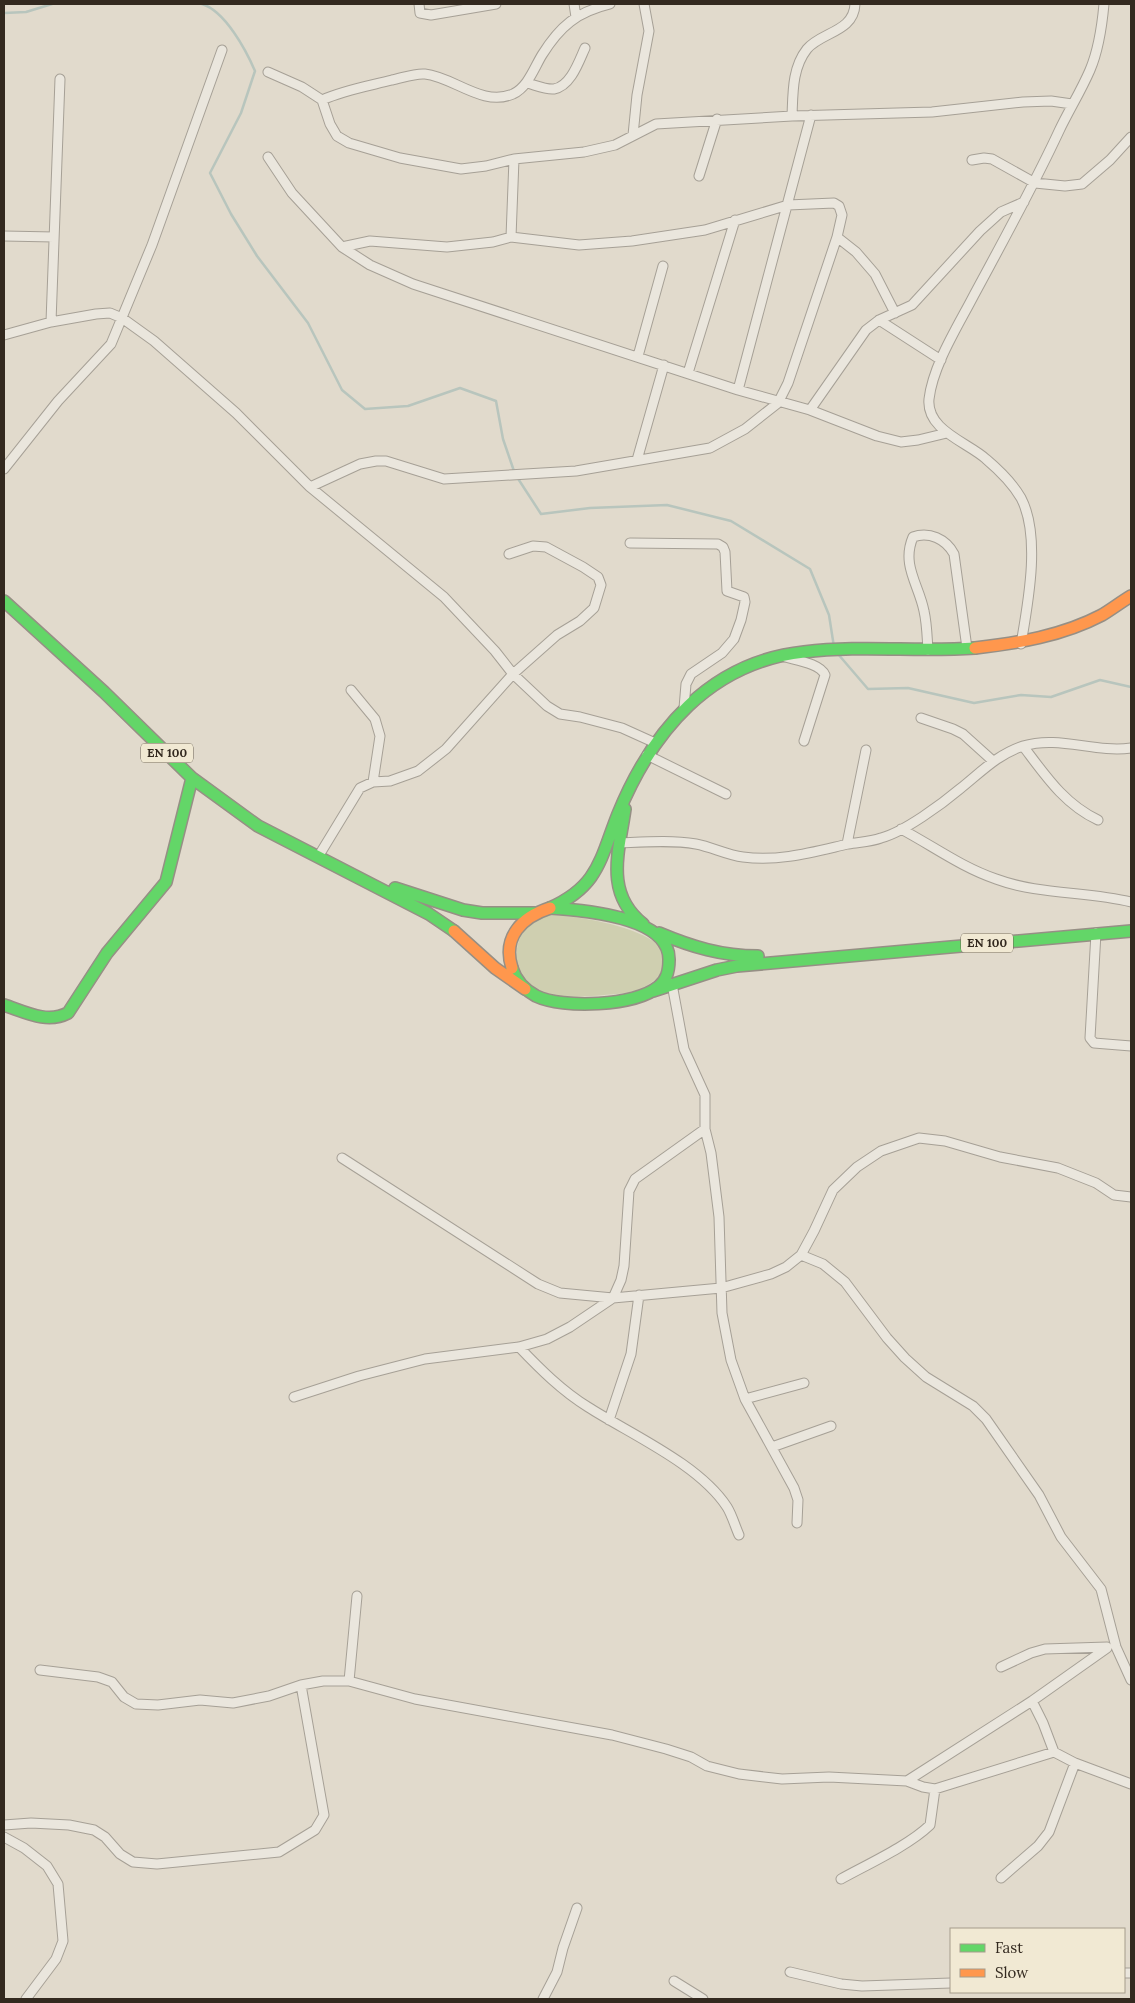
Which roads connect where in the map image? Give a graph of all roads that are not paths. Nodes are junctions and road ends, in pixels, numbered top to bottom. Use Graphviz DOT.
graph roads {
  1 [pos="419,4"];
  2 [pos="496,4"];
  3 [pos="574,4"];
  4 [pos="610,4"];
  5 [pos="644,4"];
  6 [pos="855,4"];
  7 [pos="1104,4"];
  8 [pos="473,6"];
  9 [pos="576,16"];
  10 [pos="586,48"];
  11 [pos="222,50"];
  12 [pos="268,72"];
  13 [pos="60,79"];
  14 [pos="527,83"];
  15 [pos="322,100"];
  16 [pos="1072,104"];
  17 [pos="811,115"];
  18 [pos="792,116"];
  19 [pos="717,119"];
  20 [pos="633,135"];
  21 [pos="1131,137"];
  22 [pos="268,157"];
  23 [pos="514,159"];
  24 [pos="972,160"];
  25 [pos="699,176"];
  26 [pos="1035,183"];
  27 [pos="1024,202"];
  28 [pos="788,205"];
  29 [pos="735,220"];
  30 [pos="4,236"];
  31 [pos="837,236"];
  32 [pos="54,238"];
  33 [pos="511,238"];
  34 [pos="342,247"];
  35 [pos="663,266"];
  36 [pos="895,313"];
  37 [pos="122,318"];
  38 [pos="879,320"];
  39 [pos="51,322"];
  40 [pos="4,335"];
  41 [pos="638,356"];
  42 [pos="941,360"];
  43 [pos="664,365"];
  44 [pos="688,373"];
  45 [pos="738,390"];
  46 [pos="778,403"];
  47 [pos="810,410"];
  48 [pos="947,433"];
  49 [pos="637,460"];
  50 [pos="4,469"];
  51 [pos="310,487"];
  52 [pos="630,543"];
  53 [pos="508,554"];
  54 [pos="1131,596"];
  55 [pos="4,601"];
  56 [pos="1021,644"];
  57 [pos="967,648"];
  58 [pos="928,650"];
  59 [pos="779,655"];
  60 [pos="512,674"];
  61 [pos="351,690"];
  62 [pos="684,708"];
  63 [pos="921,718"];
  64 [pos="804,740"];
  65 [pos="653,742"];
  66 [pos="1022,746"];
  67 [pos="1131,748"];
  68 [pos="866,750"];
  69 [pos="647,755"];
  70 [pos="993,760"];
  71 [pos="192,778"];
  72 [pos="373,782"];
  73 [pos="628,790"];
  74 [pos="726,794"];
  75 [pos="1098,820"];
  76 [pos="901,829"];
  77 [pos="620,843"];
  78 [pos="847,844"];
  79 [pos="318,857"];
  80 [pos="353,875"];
  81 [pos="1131,902"];
  82 [pos="550,908"];
  83 [pos="535,913"];
  84 [pos="646,927"];
  85 [pos="1131,931"];
  86 [pos="657,932"];
  87 [pos="1096,933"];
  88 [pos="844,956"];
  89 [pos="672,984"];
  90 [pos="525,989"];
  91 [pos="653,991"];
  92 [pos="4,1005"];
  93 [pos="1131,1046"];
  94 [pos="705,1129"];
  95 [pos="342,1158"];
  96 [pos="1131,1197"];
  97 [pos="800,1255"];
  98 [pos="721,1288"];
  99 [pos="638,1295"];
  100 [pos="613,1298"];
  101 [pos="519,1347"];
  102 [pos="804,1383"];
  103 [pos="294,1397"];
  104 [pos="745,1399"];
  105 [pos="609,1420"];
  106 [pos="831,1426"];
  107 [pos="772,1447"];
  108 [pos="797,1523"];
  109 [pos="739,1535"];
  110 [pos="357,1596"];
  111 [pos="1116,1647"];
  112 [pos="1107,1648"];
  113 [pos="1001,1668"];
  114 [pos="40,1670"];
  115 [pos="1131,1680"];
  116 [pos="350,1682"];
  117 [pos="301,1685"];
  118 [pos="1032,1700"];
  119 [pos="1054,1752"];
  120 [pos="1075,1763"];
  121 [pos="907,1780"];
  122 [pos="1131,1784"];
  123 [pos="936,1789"];
  124 [pos="4,1825"];
  125 [pos="4,1837"];
  126 [pos="1001,1878"];
  127 [pos="841,1879"];
  128 [pos="577,1908"];
  129 [pos="790,1972"];
  130 [pos="674,1981"];
  131 [pos="950,1983"];
  132 [pos="26,1999"];
  133 [pos="543,1999"];
  134 [pos="703,1999"];
  1 -- 8 [label="street"];
  2 -- 8 [label="street"];
  3 -- 9 [label="street"];
  4 -- 9 [label="street"];
  5 -- 20 [label="street"];
  6 -- 18 [label="street"];
  7 -- 16 [label="street"];
  9 -- 14 [label="street"];
  10 -- 14 [label="street"];
  11 -- 37 [label="street"];
  12 -- 15 [label="street"];
  13 -- 32 [label="street"];
  14 -- 15 [label="street"];
  15 -- 23 [label="street"];
  16 -- 17 [label="street"];
  16 -- 26 [label="street"];
  17 -- 18 [label="street"];
  17 -- 28 [label="street"];
  18 -- 19 [label="street"];
  19 -- 20 [label="street"];
  19 -- 25 [label="street"];
  20 -- 23 [label="street"];
  21 -- 26 [label="street"];
  22 -- 34 [label="street"];
  23 -- 33 [label="street"];
  24 -- 26 [label="street"];
  26 -- 27 [label="street"];
  27 -- 36 [label="street"];
  27 -- 42 [label="street"];
  28 -- 29 [label="street"];
  28 -- 31 [label="street"];
  28 -- 45 [label="street"];
  29 -- 33 [label="street"];
  29 -- 44 [label="street"];
  30 -- 32 [label="street"];
  31 -- 36 [label="street"];
  31 -- 46 [label="street"];
  32 -- 39 [label="street"];
  33 -- 34 [label="street"];
  34 -- 41 [label="street"];
  35 -- 41 [label="street"];
  36 -- 38 [label="street"];
  37 -- 39 [label="street"];
  37 -- 50 [label="street"];
  37 -- 51 [label="street"];
  38 -- 42 [label="street"];
  38 -- 47 [label="street"];
  39 -- 40 [label="street"];
  41 -- 43 [label="street"];
  42 -- 48 [label="street"];
  43 -- 44 [label="street"];
  43 -- 49 [label="street"];
  44 -- 45 [label="street"];
  45 -- 46 [label="street"];
  46 -- 47 [label="street"];
  46 -- 49 [label="street"];
  47 -- 48 [label="street"];
  48 -- 56 [label="street"];
  49 -- 51 [label="street"];
  51 -- 60 [label="street"];
  52 -- 62 [label="street"];
  53 -- 60 [label="street"];
  54 -- 56 [label="main road"];
  55 -- 71 [label="main road, EN 100"];
  56 -- 57 [label="main road"];
  57 -- 58 [label="main road"];
  57 -- 58 [label="street"];
  58 -- 59 [label="main road"];
  59 -- 62 [label="main road"];
  59 -- 64 [label="street"];
  60 -- 65 [label="street"];
  60 -- 72 [label="street"];
  61 -- 72 [label="street"];
  62 -- 65 [label="main road"];
  63 -- 70 [label="street"];
  65 -- 69 [label="main road"];
  66 -- 67 [label="street"];
  66 -- 70 [label="street"];
  66 -- 75 [label="street"];
  68 -- 78 [label="street"];
  69 -- 73 [label="main road"];
  69 -- 74 [label="street"];
  70 -- 76 [label="street"];
  71 -- 79 [label="main road, EN 100"];
  71 -- 92 [label="main road"];
  72 -- 79 [label="street"];
  73 -- 77 [label="main road"];
  73 -- 82 [label="main road"];
  76 -- 78 [label="street"];
  76 -- 81 [label="street"];
  77 -- 78 [label="street"];
  77 -- 84 [label="main road"];
  79 -- 80 [label="main road, EN 100"];
  80 -- 83 [label="main road, EN 100"];
  80 -- 90 [label="main road, EN 100"];
  82 -- 83 [label="main road, EN 100"];
  82 -- 84 [label="main road, EN 100"];
  83 -- 90 [label="main road, EN 100"];
  84 -- 86 [label="main road, EN 100"];
  85 -- 87 [label="main road, EN 100"];
  86 -- 88 [label="main road, EN 100"];
  86 -- 91 [label="main road"];
  87 -- 88 [label="main road, EN 100"];
  87 -- 93 [label="street"];
  88 -- 89 [label="main road, EN 100"];
  89 -- 91 [label="main road, EN 100"];
  89 -- 94 [label="street"];
  90 -- 91 [label="main road, EN 100"];
  94 -- 98 [label="street"];
  94 -- 100 [label="street"];
  95 -- 100 [label="street"];
  96 -- 97 [label="street"];
  97 -- 98 [label="street"];
  97 -- 111 [label="street"];
  98 -- 99 [label="street"];
  98 -- 104 [label="street"];
  99 -- 100 [label="street"];
  99 -- 105 [label="street"];
  100 -- 101 [label="street"];
  101 -- 103 [label="street"];
  101 -- 105 [label="street"];
  102 -- 104 [label="street"];
  104 -- 107 [label="street"];
  105 -- 109 [label="street"];
  106 -- 107 [label="street"];
  107 -- 108 [label="street"];
  110 -- 116 [label="street"];
  111 -- 112 [label="street"];
  111 -- 115 [label="street"];
  112 -- 113 [label="street"];
  112 -- 118 [label="street"];
  114 -- 117 [label="street"];
  116 -- 117 [label="street"];
  116 -- 121 [label="street"];
  117 -- 124 [label="street"];
  118 -- 119 [label="street"];
  118 -- 121 [label="street"];
  119 -- 120 [label="street"];
  119 -- 123 [label="street"];
  120 -- 122 [label="street"];
  120 -- 126 [label="street"];
  121 -- 123 [label="street"];
  123 -- 127 [label="street"];
  125 -- 132 [label="street"];
  128 -- 133 [label="street"];
  129 -- 131 [label="street"];
  130 -- 134 [label="street"];
}
